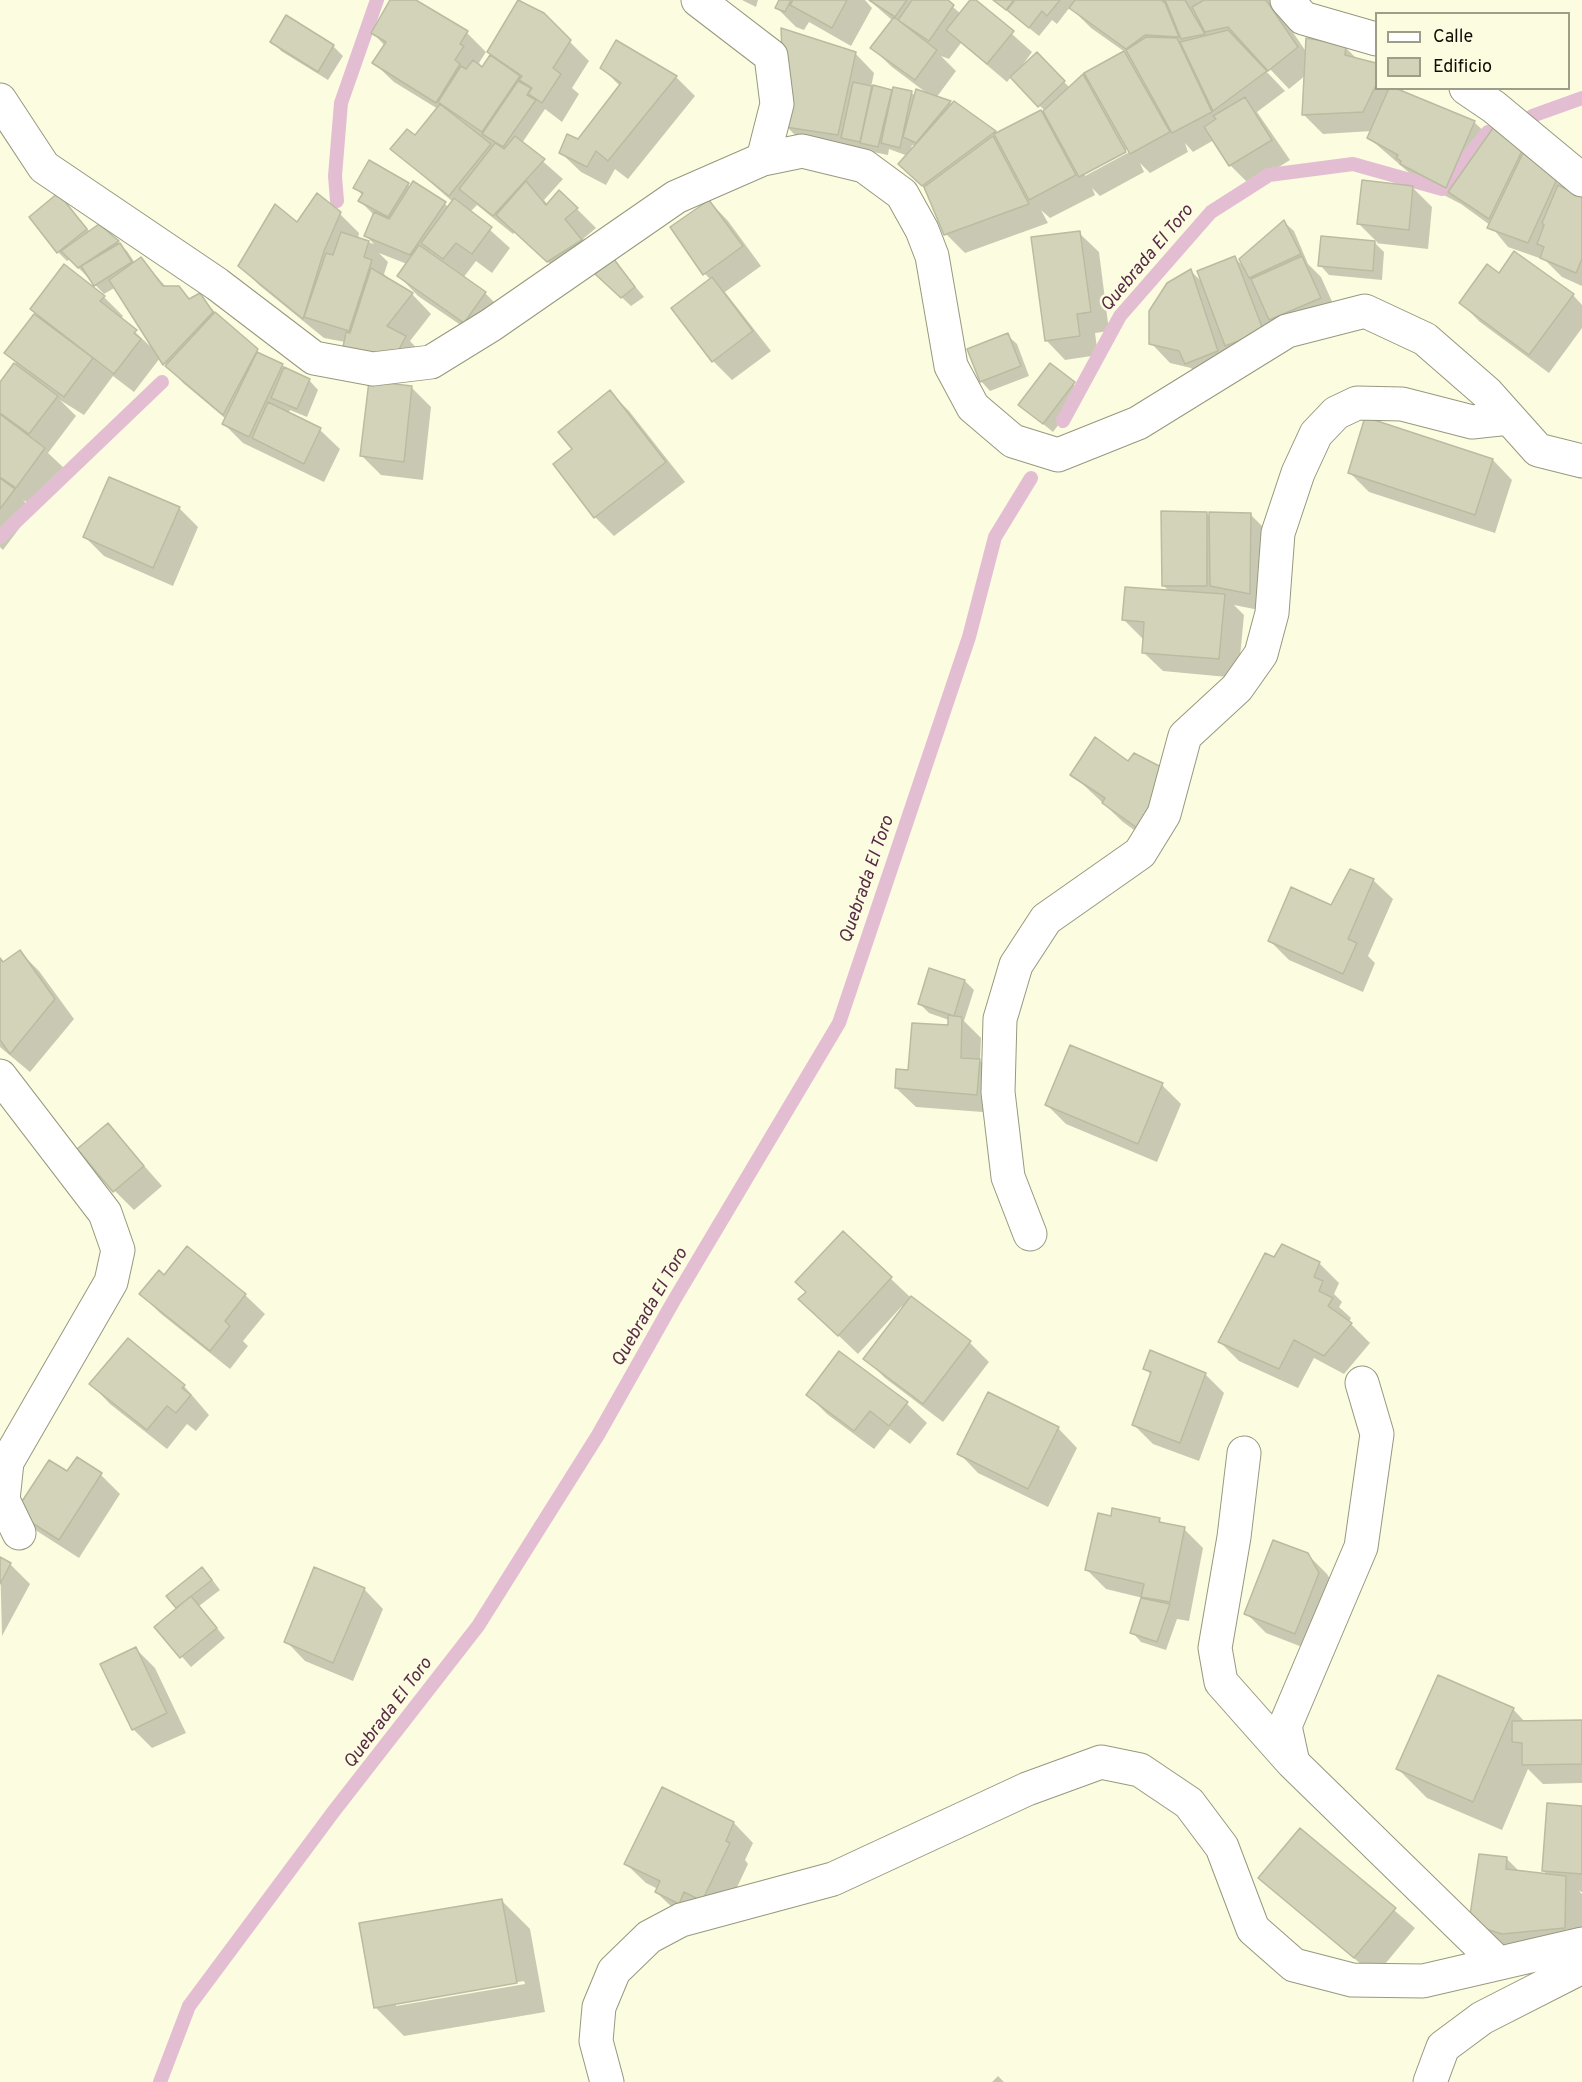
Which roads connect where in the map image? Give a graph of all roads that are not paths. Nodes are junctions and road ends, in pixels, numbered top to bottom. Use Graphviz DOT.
graph roads {
  1 [pos="698,0"];
  2 [pos="1287,0"];
  3 [pos="1375,38"];
  4 [pos="1469,90"];
  5 [pos="0,100"];
  6 [pos="763,159"];
  7 [pos="1582,180"];
  8 [pos="1509,418"];
  9 [pos="1582,460"];
  10 [pos="0,1076"];
  11 [pos="1030,1234"];
  12 [pos="1362,1383"];
  13 [pos="1244,1453"];
  14 [pos="19,1533"];
  15 [pos="1293,1763"];
  16 [pos="1582,1944"];
  17 [pos="1498,1963"];
  18 [pos="1582,1967"];
  19 [pos="607,2082"];
  20 [pos="1430,2082"];
  1 -- 6 [label="street"];
  2 -- 3 [label="street"];
  4 -- 7 [label="street"];
  5 -- 6 [label="street"];
  6 -- 8 [label="street"];
  8 -- 9 [label="street"];
  8 -- 11 [label="street"];
  10 -- 14 [label="street"];
  12 -- 15 [label="street"];
  13 -- 15 [label="street"];
  15 -- 17 [label="street"];
  16 -- 17 [label="street"];
  17 -- 19 [label="street"];
  18 -- 20 [label="street"];
}
